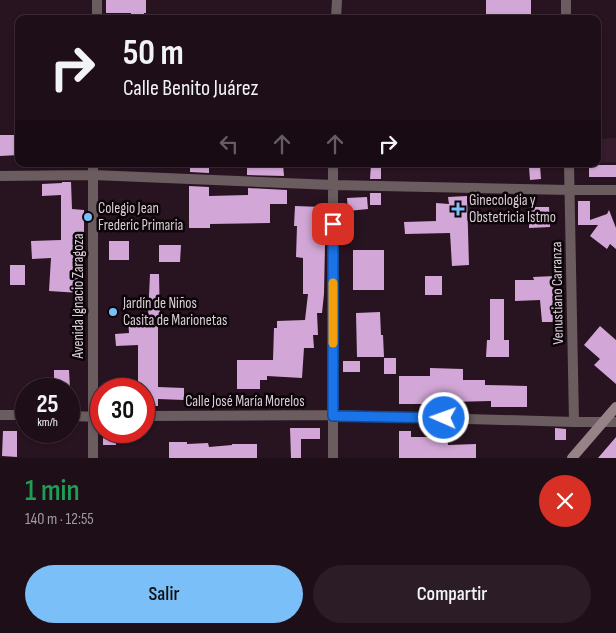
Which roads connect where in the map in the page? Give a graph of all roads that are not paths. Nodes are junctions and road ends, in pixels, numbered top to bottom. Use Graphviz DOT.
graph roads {
  1 [pos="97,0"];
  2 [pos="337,0"];
  3 [pos="566,0"];
  4 [pos="97,15"];
  5 [pos="336,15"];
  6 [pos="566,15"];
  7 [pos="93,167"];
  8 [pos="333,167"];
  9 [pos="569,167"];
  10 [pos="93,175"];
  11 [pos="0,176"];
  12 [pos="333,185"];
  13 [pos="570,190"];
  14 [pos="616,190"];
  15 [pos="96,378"];
  16 [pos="616,407"];
  17 [pos="0,415"];
  18 [pos="15,415"];
  19 [pos="155,416"];
  20 [pos="333,416"];
  21 [pos="574,422"];
  22 [pos="603,422"];
  23 [pos="616,422"];
  24 [pos="94,443"];
  25 [pos="93,458"];
  26 [pos="333,458"];
  27 [pos="572,458"];
  1 -- 4 [label="street"];
  2 -- 5 [label="street"];
  3 -- 6 [label="street"];
  7 -- 10 [label="street, Avenida Ignacio Zaragoza"];
  8 -- 12 [label="street"];
  9 -- 13 [label="street, Venustiano Carranza"];
  10 -- 11 [label="street"];
  10 -- 12 [label="street"];
  10 -- 15 [label="street, Avenida Ignacio Zaragoza"];
  12 -- 13 [label="street"];
  12 -- 20 [label="street"];
  13 -- 14 [label="street"];
  13 -- 21 [label="street, Venustiano Carranza"];
  16 -- 22 [label="main road"];
  17 -- 18 [label="street"];
  19 -- 20 [label="street, Calle José María Morelos"];
  20 -- 21 [label="street, Calle José María Morelos"];
  20 -- 26 [label="street"];
  21 -- 22 [label="street, Calle José María Morelos"];
  22 -- 23 [label="street, Calle José María Morelos"];
  22 -- 27 [label="main road"];
  24 -- 25 [label="street, Avenida Ignacio Zaragoza"];
}
